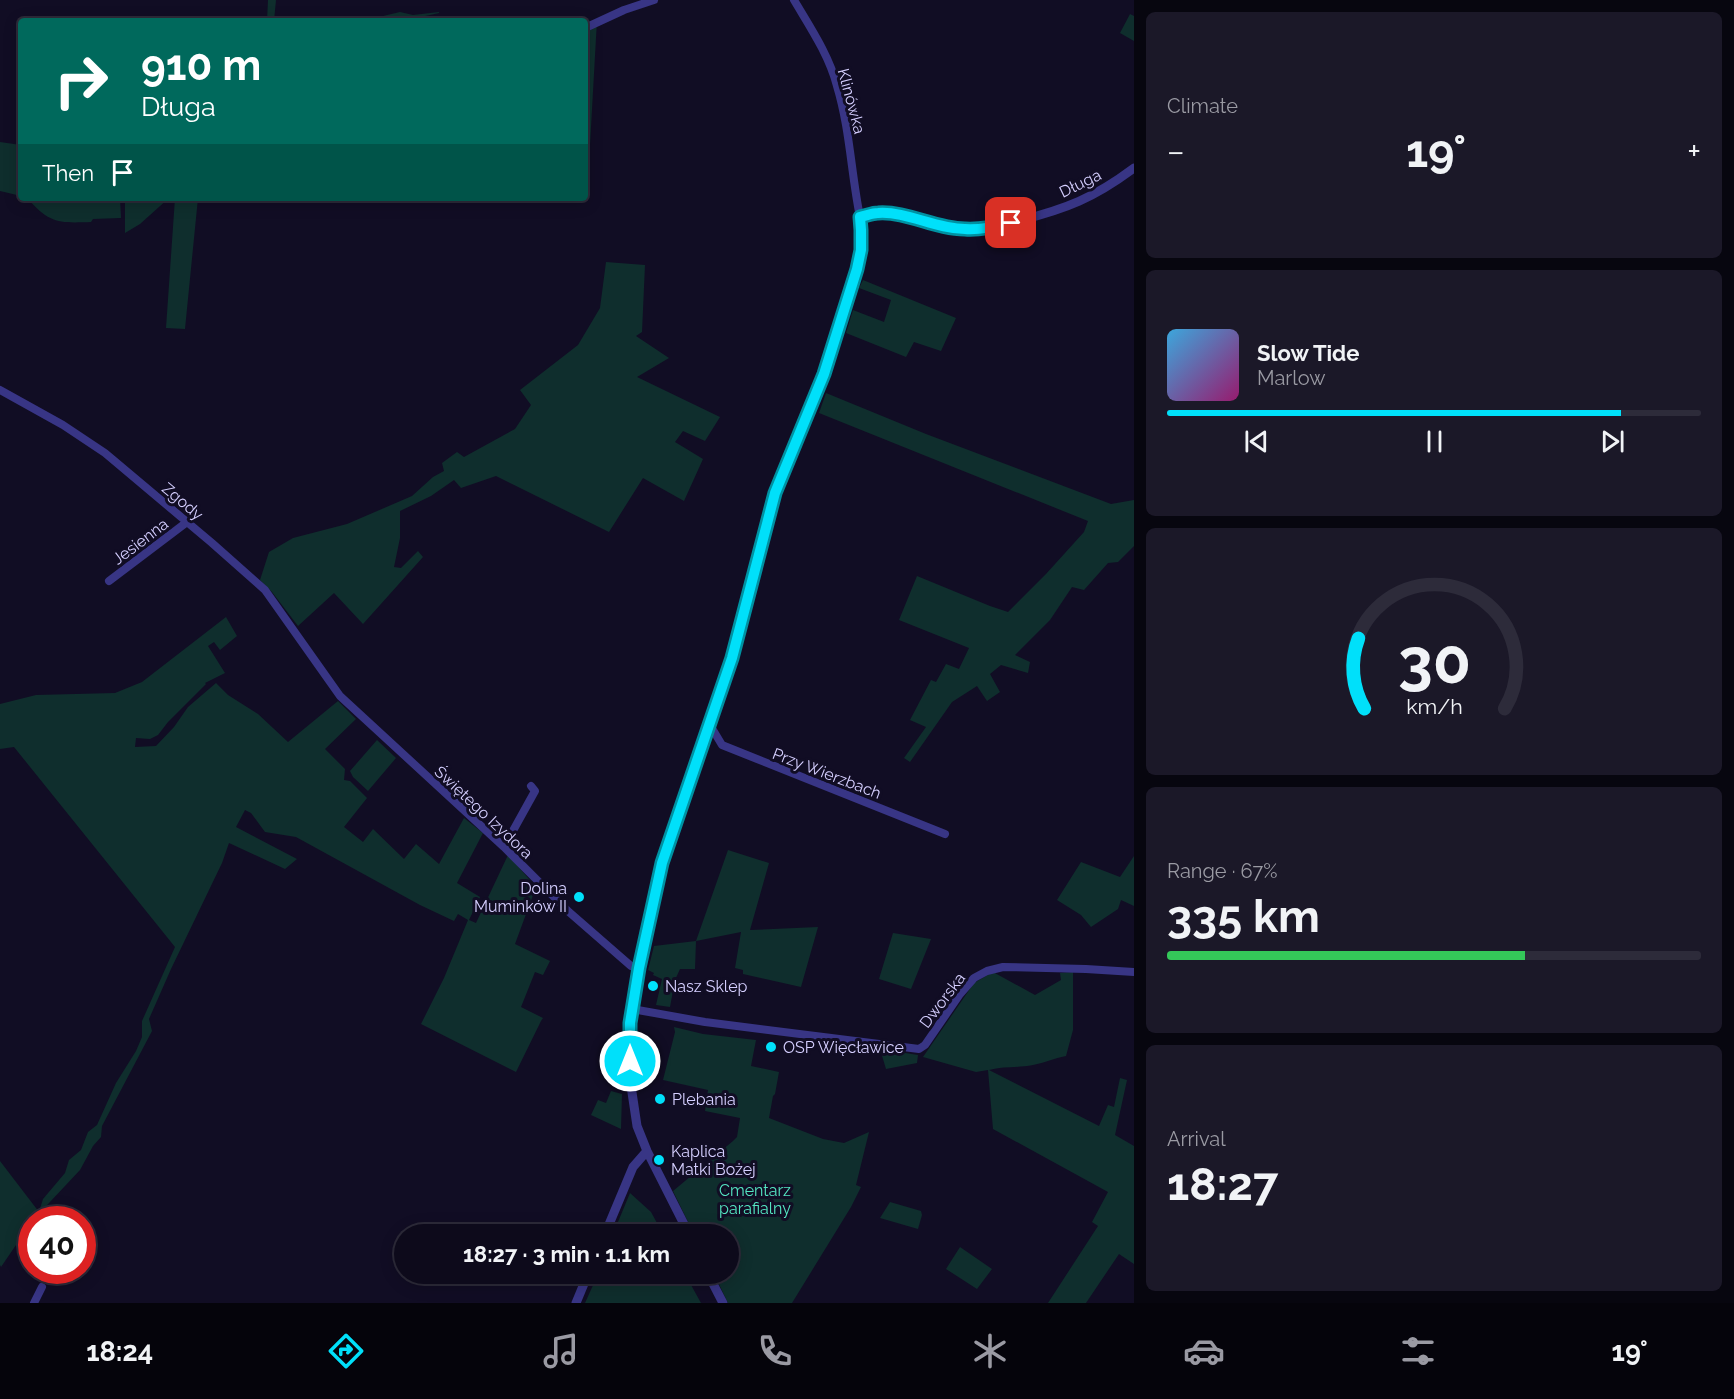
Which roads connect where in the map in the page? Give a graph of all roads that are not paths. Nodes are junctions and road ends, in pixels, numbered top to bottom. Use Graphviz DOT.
graph roads {
  1 [pos="654,0"];
  2 [pos="794,0"];
  3 [pos="588,27"];
  4 [pos="1134,168"];
  5 [pos="860,217"];
  6 [pos="0,390"];
  7 [pos="187,522"];
  8 [pos="109,581"];
  9 [pos="319,666"];
  10 [pos="710,725"];
  11 [pos="531,786"];
  12 [pos="945,834"];
  13 [pos="504,847"];
  14 [pos="639,968"];
  15 [pos="1134,972"];
  16 [pos="632,1009"];
  17 [pos="647,1151"];
  18 [pos="609,1224"];
  19 [pos="684,1224"];
  20 [pos="584,1284"];
  21 [pos="713,1284"];
  22 [pos="42,1287"];
  23 [pos="34,1303"];
  24 [pos="576,1303"];
  25 [pos="723,1303"];
  1 -- 3 [label="street"];
  2 -- 5 [label="street, Klinówka"];
  4 -- 5 [label="street, Długa"];
  5 -- 10 [label="street"];
  6 -- 7 [label="street, Zgody"];
  7 -- 8 [label="street, Jesienna"];
  7 -- 9 [label="street, Zgody"];
  9 -- 13 [label="street, Świętego Izydora"];
  10 -- 12 [label="street, Przy Wierzbach"];
  10 -- 14 [label="street"];
  11 -- 13 [label="street"];
  13 -- 14 [label="street, Świętego Izydora"];
  14 -- 16 [label="street"];
  15 -- 16 [label="street, Dworska"];
  16 -- 17 [label="street"];
  17 -- 18 [label="street"];
  17 -- 19 [label="street"];
  20 -- 24 [label="street"];
  21 -- 25 [label="street"];
  22 -- 23 [label="street"];
}
